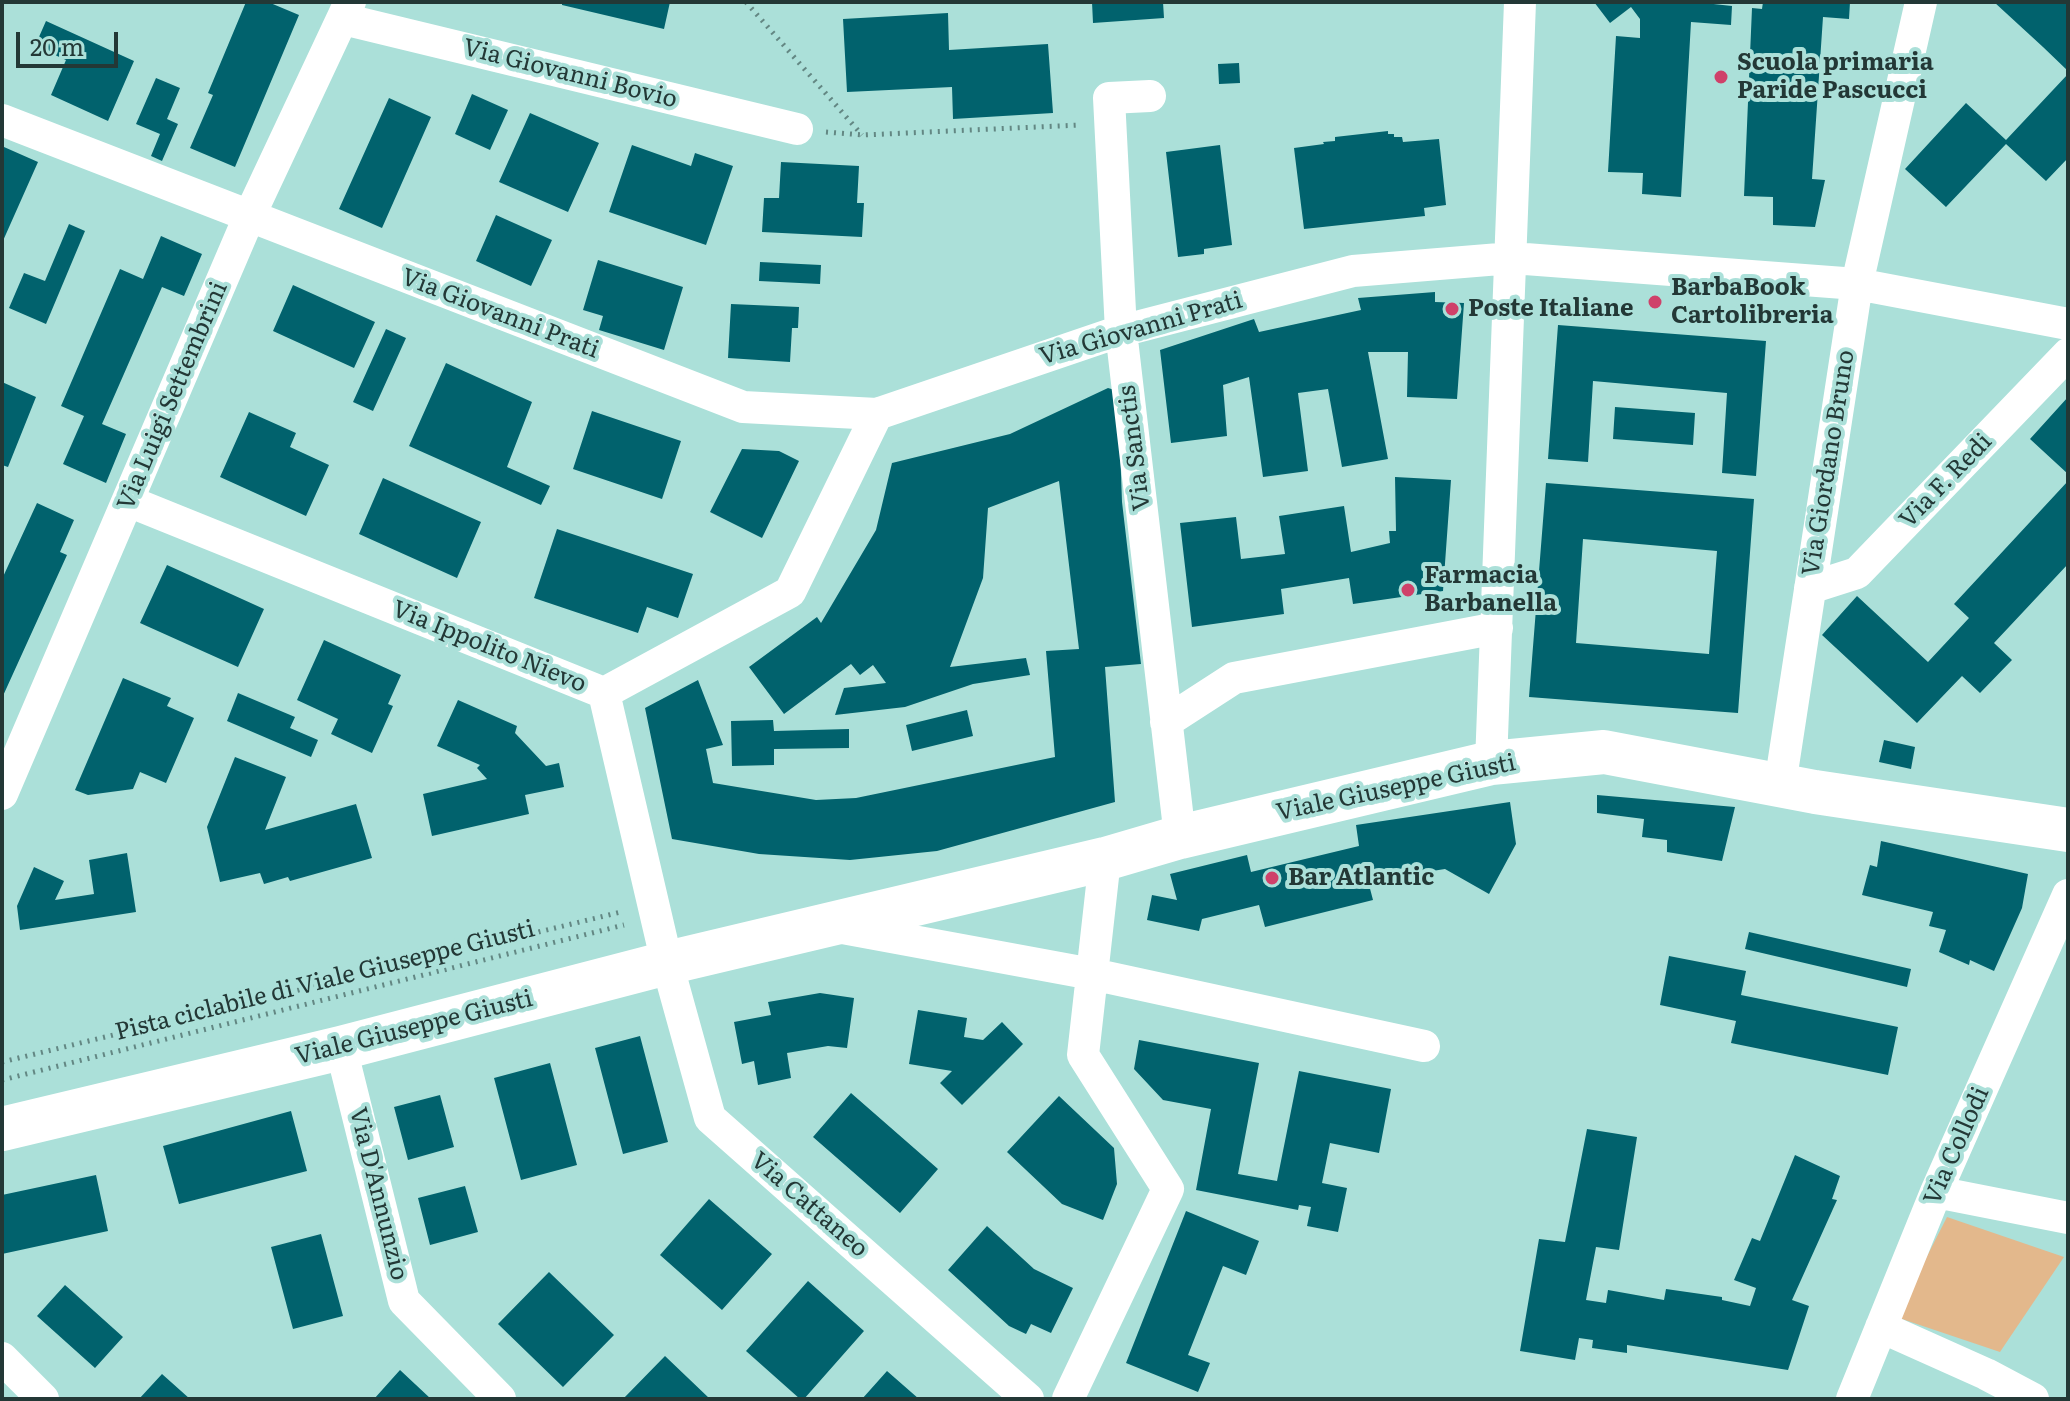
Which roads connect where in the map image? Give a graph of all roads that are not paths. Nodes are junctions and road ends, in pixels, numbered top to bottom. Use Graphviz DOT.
graph roads {
  1 [pos="1520,2"];
  2 [pos="1921,2"];
  3 [pos="347,11"];
  4 [pos="1150,96"];
  5 [pos="2,120"];
  6 [pos="797,129"];
  7 [pos="249,217"];
  8 [pos="1512,258"];
  9 [pos="1857,284"];
  10 [pos="2068,324"];
  11 [pos="1121,331"];
  12 [pos="2068,354"];
  13 [pos="877,414"];
  14 [pos="128,501"];
  15 [pos="1810,588"];
  16 [pos="1497,628"];
  17 [pos="604,693"];
  18 [pos="1166,722"];
  19 [pos="1491,763"];
  20 [pos="1780,785"];
  21 [pos="2,794"];
  22 [pos="2068,830"];
  23 [pos="1180,837"];
  24 [pos="1105,859"];
  25 [pos="2068,895"];
  26 [pos="826,925"];
  27 [pos="667,963"];
  28 [pos="1092,974"];
  29 [pos="1424,1046"];
  30 [pos="341,1048"];
  31 [pos="2,1129"];
  32 [pos="1936,1192"];
  33 [pos="2068,1218"];
  34 [pos="1881,1327"];
  35 [pos="2,1358"];
  36 [pos="43,1399"];
  37 [pos="500,1399"];
  38 [pos="1028,1399"];
  39 [pos="1068,1399"];
  40 [pos="1852,1399"];
  41 [pos="2033,1399"];
  1 -- 8 [label="street"];
  2 -- 9 [label="street, Via Giordano Bruno"];
  3 -- 6 [label="street, Via Giovanni Bovio"];
  3 -- 7 [label="street, Via Luigi Settembrini"];
  4 -- 11 [label="street, Via Sanctis"];
  5 -- 7 [label="street, Via Giovanni Prati"];
  7 -- 13 [label="street, Via Giovanni Prati"];
  7 -- 14 [label="street, Via Luigi Settembrini"];
  8 -- 9 [label="street, Via Giovanni Prati"];
  8 -- 11 [label="street, Via Giovanni Prati"];
  8 -- 16 [label="street"];
  9 -- 10 [label="street, Via Giovanni Prati"];
  9 -- 15 [label="street, Via Giordano Bruno"];
  11 -- 13 [label="street, Via Giovanni Prati"];
  11 -- 18 [label="street, Via Sanctis"];
  12 -- 15 [label="street, Via F. Redi"];
  13 -- 17 [label="street, Via Ippolito Nievo"];
  14 -- 17 [label="street, Via Ippolito Nievo"];
  14 -- 21 [label="street, Via Luigi Settembrini"];
  15 -- 20 [label="street, Via Giordano Bruno"];
  16 -- 18 [label="street"];
  16 -- 19 [label="street"];
  17 -- 27 [label="street, Via Cattaneo"];
  18 -- 23 [label="street, Via Sanctis"];
  19 -- 20 [label="street, Viale Giuseppe Giusti"];
  19 -- 23 [label="street, Viale Giuseppe Giusti"];
  20 -- 22 [label="street, Viale Giuseppe Giusti"];
  23 -- 24 [label="street, Viale Giuseppe Giusti"];
  24 -- 26 [label="street, Viale Giuseppe Giusti"];
  24 -- 28 [label="street"];
  25 -- 32 [label="street, Via Collodi"];
  26 -- 27 [label="street, Viale Giuseppe Giusti"];
  26 -- 28 [label="street, Viale Giuseppe Giusti"];
  27 -- 30 [label="street, Viale Giuseppe Giusti"];
  27 -- 38 [label="street, Via Cattaneo"];
  28 -- 29 [label="street, Viale Giuseppe Giusti"];
  28 -- 39 [label="street"];
  30 -- 31 [label="street, Viale Giuseppe Giusti"];
  30 -- 37 [label="street, Via D'Annunzio"];
  32 -- 33 [label="street"];
  32 -- 34 [label="street, Via Collodi"];
  34 -- 40 [label="street, Via Collodi"];
  34 -- 41 [label="street"];
  35 -- 36 [label="street"];
}
